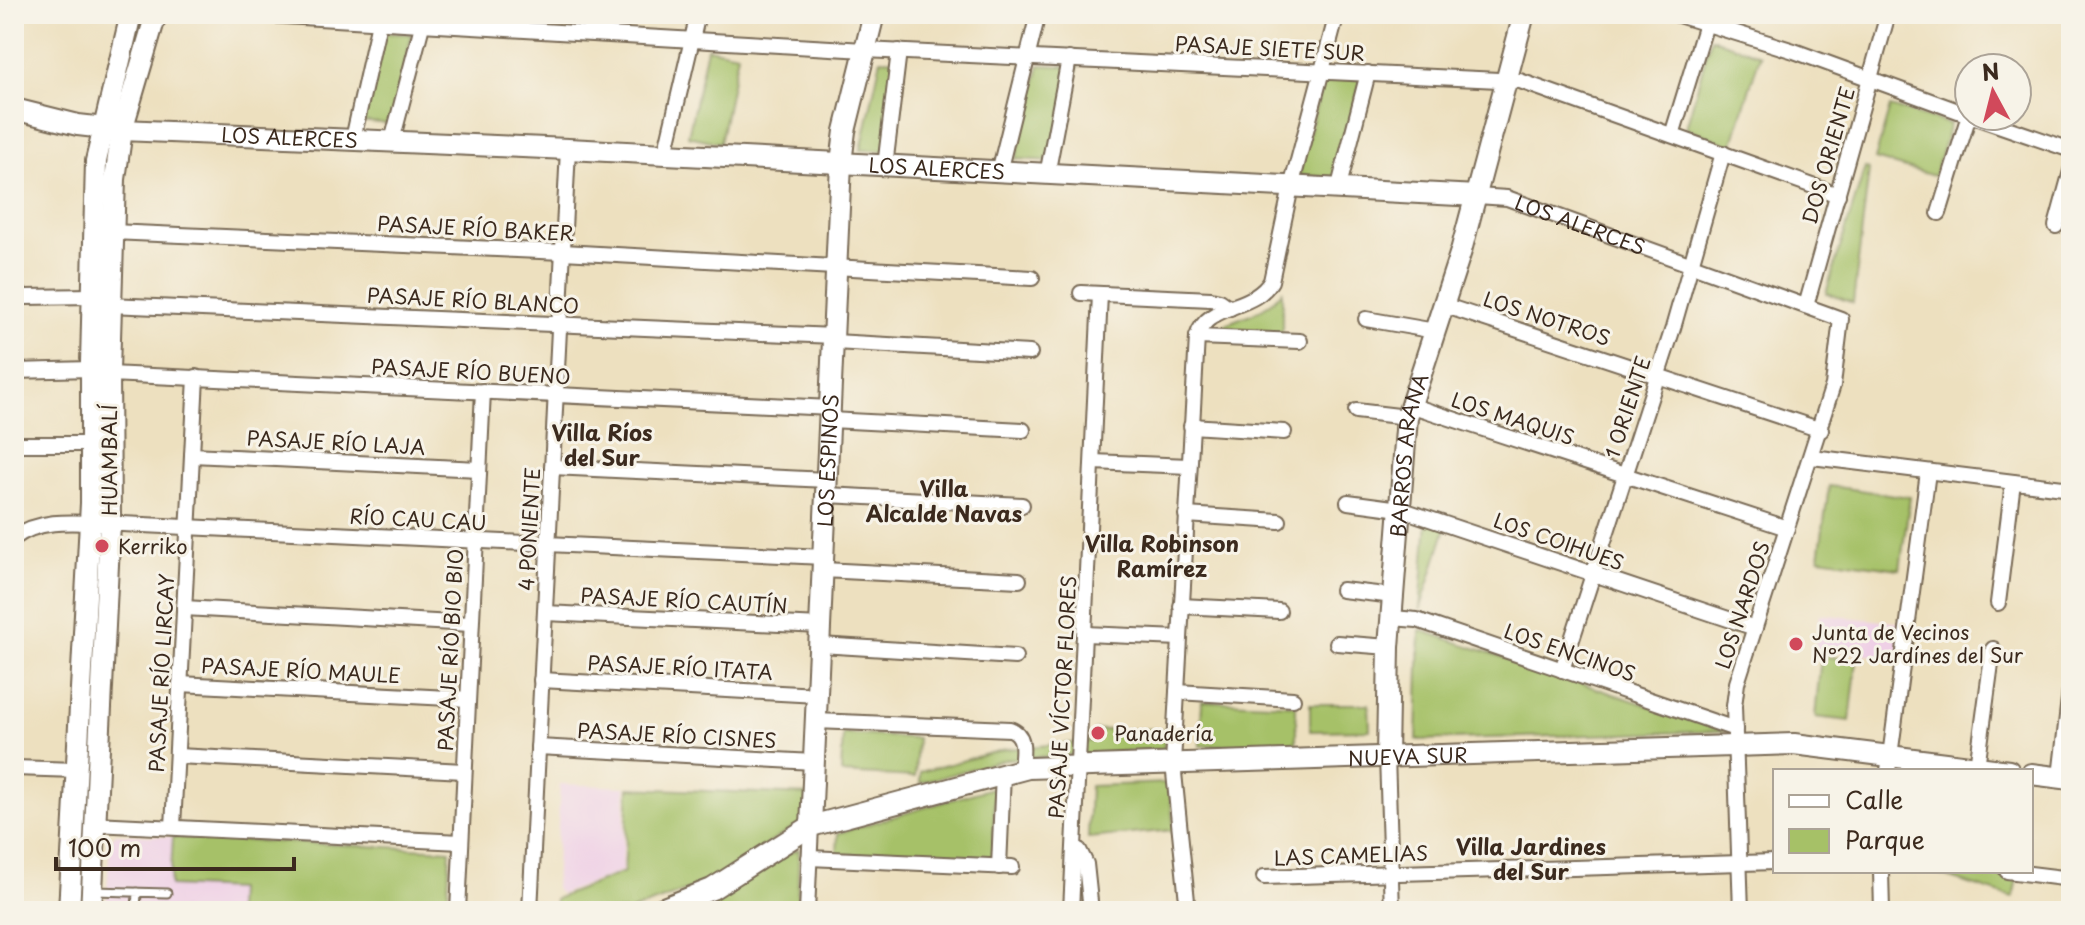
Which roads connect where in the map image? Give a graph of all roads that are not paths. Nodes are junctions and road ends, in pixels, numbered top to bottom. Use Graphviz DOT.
graph roads {
  1 [pos="131,14"];
  2 [pos="156,14"];
  3 [pos="250,14"];
  4 [pos="698,14"];
  5 [pos="874,14"];
  6 [pos="1038,14"];
  7 [pos="1337,14"];
  8 [pos="1524,14"];
  9 [pos="1675,14"];
  10 [pos="1888,14"];
  11 [pos="424,19"];
  12 [pos="1708,20"];
  13 [pos="379,22"];
  14 [pos="692,40"];
  15 [pos="865,50"];
  16 [pos="899,51"];
  17 [pos="1027,57"];
  18 [pos="1069,59"];
  19 [pos="1322,71"];
  20 [pos="1368,73"];
  21 [pos="1507,79"];
  22 [pos="1870,81"];
  23 [pos="14,109"];
  24 [pos="1953,109"];
  25 [pos="112,130"];
  26 [pos="1965,132"];
  27 [pos="2019,132"];
  28 [pos="1672,135"];
  29 [pos="353,139"];
  30 [pos="392,141"];
  31 [pos="568,149"];
  32 [pos="2071,150"];
  33 [pos="1723,153"];
  34 [pos="665,154"];
  35 [pos="841,163"];
  36 [pos="885,166"];
  37 [pos="2071,171"];
  38 [pos="999,172"];
  39 [pos="1047,175"];
  40 [pos="1291,187"];
  41 [pos="1338,190"];
  42 [pos="1838,195"];
  43 [pos="1477,196"];
  44 [pos="1939,213"];
  45 [pos="2056,226"];
  46 [pos="112,232"];
  47 [pos="563,252"];
  48 [pos="1691,265"];
  49 [pos="837,268"];
  50 [pos="1032,278"];
  51 [pos="1081,293"];
  52 [pos="1100,294"];
  53 [pos="24,297"];
  54 [pos="102,300"];
  55 [pos="1443,305"];
  56 [pos="1806,306"];
  57 [pos="1230,308"];
  58 [pos="1366,319"];
  59 [pos="1841,319"];
  60 [pos="559,324"];
  61 [pos="1435,331"];
  62 [pos="1197,337"];
  63 [pos="834,339"];
  64 [pos="1300,341"];
  65 [pos="1030,353"];
  66 [pos="14,371"];
  67 [pos="100,372"];
  68 [pos="1658,376"];
  69 [pos="196,377"];
  70 [pos="483,391"];
  71 [pos="555,395"];
  72 [pos="1356,411"];
  73 [pos="1408,411"];
  74 [pos="831,414"];
  75 [pos="1191,426"];
  76 [pos="1023,430"];
  77 [pos="1821,430"];
  78 [pos="1284,432"];
  79 [pos="14,444"];
  80 [pos="92,444"];
  81 [pos="192,455"];
  82 [pos="1812,457"];
  83 [pos="1093,462"];
  84 [pos="1189,466"];
  85 [pos="552,467"];
  86 [pos="479,469"];
  87 [pos="1928,472"];
  88 [pos="1625,475"];
  89 [pos="2013,482"];
  90 [pos="827,488"];
  91 [pos="2071,489"];
  92 [pos="1348,502"];
  93 [pos="1022,505"];
  94 [pos="1400,509"];
  95 [pos="1186,515"];
  96 [pos="1279,521"];
  97 [pos="100,524"];
  98 [pos="1787,528"];
  99 [pos="188,529"];
  100 [pos="14,538"];
  101 [pos="475,542"];
  102 [pos="548,545"];
  103 [pos="824,564"];
  104 [pos="1593,574"];
  105 [pos="1019,580"];
  106 [pos="1342,590"];
  107 [pos="1394,596"];
  108 [pos="1998,603"];
  109 [pos="1181,606"];
  110 [pos="184,608"];
  111 [pos="1279,611"];
  112 [pos="545,613"];
  113 [pos="1392,618"];
  114 [pos="471,624"];
  115 [pos="1755,628"];
  116 [pos="1085,634"];
  117 [pos="820,636"];
  118 [pos="1180,638"];
  119 [pos="1337,643"];
  120 [pos="1389,647"];
  121 [pos="1993,649"];
  122 [pos="1015,657"];
  123 [pos="1562,670"];
  124 [pos="541,680"];
  125 [pos="2071,681"];
  126 [pos="180,684"];
  127 [pos="1177,692"];
  128 [pos="817,695"];
  129 [pos="468,699"];
  130 [pos="1293,699"];
  131 [pos="816,721"];
  132 [pos="1735,738"];
  133 [pos="538,747"];
  134 [pos="177,756"];
  135 [pos="1387,756"];
  136 [pos="814,762"];
  137 [pos="1889,762"];
  138 [pos="1173,763"];
  139 [pos="1079,765"];
  140 [pos="1977,767"];
  141 [pos="14,768"];
  142 [pos="1993,769"];
  143 [pos="77,770"];
  144 [pos="464,771"];
  145 [pos="1012,771"];
  146 [pos="2033,774"];
  147 [pos="2066,778"];
  148 [pos="95,824"];
  149 [pos="811,826"];
  150 [pos="173,827"];
  151 [pos="461,842"];
  152 [pos="1074,849"];
  153 [pos="809,858"];
  154 [pos="1773,862"];
  155 [pos="1739,863"];
  156 [pos="1391,873"];
  157 [pos="1881,873"];
  158 [pos="2023,873"];
  159 [pos="1264,877"];
  160 [pos="2071,879"];
  161 [pos="137,892"];
  162 [pos="167,893"];
  163 [pos="92,901"];
  164 [pos="69,911"];
  165 [pos="136,911"];
  166 [pos="458,911"];
  167 [pos="530,911"];
  168 [pos="656,911"];
  169 [pos="807,911"];
  170 [pos="1071,911"];
  171 [pos="1091,911"];
  172 [pos="1188,911"];
  173 [pos="1392,911"];
  174 [pos="1741,911"];
  175 [pos="1882,911"];
  1 -- 25 [label="street, HUAMBALÍ"];
  2 -- 25 [label="street, HUAMBALÍ"];
  3 -- 13 [label="street, PASAJE SIETE SUR"];
  4 -- 14 [label="street"];
  5 -- 15 [label="street, LOS ESPINOS"];
  6 -- 17 [label="street"];
  7 -- 19 [label="street"];
  8 -- 21 [label="street, BARROS ARANA"];
  9 -- 12 [label="street"];
  10 -- 22 [label="street, DOS ORIENTE"];
  11 -- 13 [label="street, PASAJE SIETE SUR"];
  11 -- 14 [label="street, PASAJE SIETE SUR"];
  11 -- 30 [label="street"];
  12 -- 22 [label="street"];
  12 -- 28 [label="street"];
  13 -- 29 [label="street"];
  14 -- 15 [label="street, PASAJE SIETE SUR"];
  14 -- 34 [label="street"];
  15 -- 16 [label="street, PASAJE SIETE SUR"];
  15 -- 35 [label="street, LOS ESPINOS"];
  16 -- 17 [label="street, PASAJE SIETE SUR"];
  16 -- 36 [label="street"];
  17 -- 18 [label="street, PASAJE SIETE SUR"];
  17 -- 38 [label="street"];
  18 -- 19 [label="street, PASAJE SIETE SUR"];
  18 -- 39 [label="street"];
  19 -- 20 [label="street, PASAJE SIETE SUR"];
  19 -- 40 [label="street"];
  20 -- 21 [label="street, PASAJE SIETE SUR"];
  20 -- 41 [label="street"];
  21 -- 28 [label="street, PASAJE SIETE SUR"];
  21 -- 43 [label="street, BARROS ARANA"];
  22 -- 24 [label="street"];
  22 -- 42 [label="street, DOS ORIENTE"];
  23 -- 25 [label="street, LOS ALERCES"];
  25 -- 29 [label="street, LOS ALERCES"];
  25 -- 46 [label="street, HUAMBALÍ"];
  25 -- 54 [label="street, HUAMBALÍ"];
  26 -- 44 [label="street"];
  27 -- 32 [label="street"];
  28 -- 33 [label="street, PASAJE SIETE SUR"];
  29 -- 30 [label="street, LOS ALERCES"];
  30 -- 31 [label="street, LOS ALERCES"];
  31 -- 34 [label="street, LOS ALERCES"];
  31 -- 47 [label="street, 4 PONIENTE"];
  33 -- 42 [label="street, PASAJE SIETE SUR"];
  33 -- 48 [label="street, 1 ORIENTE"];
  34 -- 35 [label="street, LOS ALERCES"];
  35 -- 36 [label="street, LOS ALERCES"];
  35 -- 49 [label="street, LOS ESPINOS"];
  36 -- 38 [label="street, LOS ALERCES"];
  37 -- 45 [label="street"];
  38 -- 39 [label="street, LOS ALERCES"];
  39 -- 40 [label="street, LOS ALERCES"];
  40 -- 41 [label="street, LOS ALERCES"];
  40 -- 57 [label="street"];
  41 -- 43 [label="street, LOS ALERCES"];
  42 -- 56 [label="street, DOS ORIENTE"];
  43 -- 48 [label="street, LOS ALERCES"];
  43 -- 55 [label="street, BARROS ARANA"];
  46 -- 47 [label="street, PASAJE RÍO BAKER"];
  46 -- 54 [label="street, HUAMBALÍ"];
  47 -- 49 [label="street, PASAJE RÍO BAKER"];
  47 -- 60 [label="street, 4 PONIENTE"];
  48 -- 56 [label="street, LOS ALERCES"];
  48 -- 68 [label="street, 1 ORIENTE"];
  49 -- 50 [label="street, PASAJE RÍO BAKER"];
  49 -- 63 [label="street, LOS ESPINOS"];
  51 -- 52 [label="street"];
  52 -- 57 [label="street"];
  52 -- 83 [label="street, PASAJE VÍCTOR FLORES"];
  53 -- 54 [label="street, PASAJE RÍO BLANCO"];
  54 -- 60 [label="street, PASAJE RÍO BLANCO"];
  54 -- 67 [label="street, HUAMBALÍ"];
  55 -- 61 [label="street, BARROS ARANA"];
  55 -- 68 [label="street, LOS NOTROS"];
  56 -- 59 [label="street, LOS ALERCES"];
  57 -- 62 [label="street"];
  58 -- 61 [label="street"];
  59 -- 77 [label="street, LOS NARDOS"];
  60 -- 63 [label="street, PASAJE RÍO BLANCO"];
  60 -- 71 [label="street, 4 PONIENTE"];
  61 -- 73 [label="street, BARROS ARANA"];
  62 -- 64 [label="street"];
  62 -- 75 [label="street"];
  63 -- 65 [label="street, PASAJE RÍO BLANCO"];
  63 -- 74 [label="street, LOS ESPINOS"];
  66 -- 67 [label="street, PASAJE RÍO BUENO"];
  67 -- 69 [label="street, PASAJE RÍO BUENO"];
  67 -- 80 [label="street, HUAMBALÍ"];
  67 -- 97 [label="street, HUAMBALÍ"];
  68 -- 77 [label="street, LOS NOTROS"];
  68 -- 88 [label="street, 1 ORIENTE"];
  69 -- 70 [label="street, PASAJE RÍO BUENO"];
  69 -- 81 [label="street, PASAJE RÍO LIRCAY"];
  70 -- 71 [label="street, PASAJE RÍO BUENO"];
  70 -- 86 [label="street, PASAJE RÍO BIO BIO"];
  71 -- 74 [label="street, PASAJE RÍO BUENO"];
  71 -- 85 [label="street, 4 PONIENTE"];
  72 -- 73 [label="street, LOS MAQUIS"];
  73 -- 88 [label="street, LOS MAQUIS"];
  73 -- 94 [label="street, BARROS ARANA"];
  74 -- 76 [label="street, PASAJE RÍO BUENO"];
  74 -- 90 [label="street, LOS ESPINOS"];
  75 -- 78 [label="street"];
  75 -- 84 [label="street"];
  77 -- 82 [label="street, LOS NARDOS"];
  79 -- 80 [label="street"];
  80 -- 97 [label="street, HUAMBALÍ"];
  81 -- 86 [label="street, PASAJE RÍO LAJA"];
  81 -- 99 [label="street, PASAJE RÍO LIRCAY"];
  82 -- 87 [label="street"];
  82 -- 98 [label="street, LOS NARDOS"];
  83 -- 84 [label="street"];
  83 -- 116 [label="street, PASAJE VÍCTOR FLORES"];
  84 -- 95 [label="street"];
  85 -- 90 [label="street"];
  85 -- 102 [label="street, 4 PONIENTE"];
  86 -- 101 [label="street, PASAJE RÍO BIO BIO"];
  87 -- 89 [label="street"];
  87 -- 137 [label="street"];
  88 -- 98 [label="street, LOS MAQUIS"];
  88 -- 104 [label="street, 1 ORIENTE"];
  89 -- 91 [label="street"];
  89 -- 108 [label="street"];
  90 -- 93 [label="street"];
  90 -- 103 [label="street, LOS ESPINOS"];
  92 -- 94 [label="street, LOS COIHUES"];
  94 -- 104 [label="street, LOS COIHUES"];
  94 -- 107 [label="street, BARROS ARANA"];
  95 -- 96 [label="street"];
  95 -- 109 [label="street"];
  97 -- 99 [label="street, RÍO CAU CAU"];
  97 -- 100 [label="street, RÍO CAU CAU"];
  97 -- 143 [label="street, HUAMBALÍ"];
  97 -- 148 [label="street, HUAMBALÍ"];
  98 -- 115 [label="street, LOS NARDOS"];
  99 -- 101 [label="street, RÍO CAU CAU"];
  99 -- 110 [label="street, PASAJE RÍO LIRCAY"];
  101 -- 102 [label="street, RÍO CAU CAU"];
  101 -- 114 [label="street, PASAJE RÍO BIO BIO"];
  102 -- 103 [label="street, RÍO CAU CAU"];
  102 -- 112 [label="street, 4 PONIENTE"];
  103 -- 105 [label="street, RÍO CAU CAU"];
  103 -- 117 [label="street, LOS ESPINOS"];
  104 -- 115 [label="street, LOS COIHUES"];
  104 -- 123 [label="street, 1 ORIENTE"];
  106 -- 107 [label="street"];
  107 -- 113 [label="street, BARROS ARANA"];
  109 -- 111 [label="street"];
  109 -- 118 [label="street"];
  110 -- 114 [label="street"];
  110 -- 126 [label="street, PASAJE RÍO LIRCAY"];
  112 -- 117 [label="street, PASAJE RÍO CAUTÍN"];
  112 -- 124 [label="street, 4 PONIENTE"];
  113 -- 120 [label="street, BARROS ARANA"];
  113 -- 123 [label="street, LOS ENCINOS"];
  114 -- 129 [label="street, PASAJE RÍO BIO BIO"];
  115 -- 132 [label="street, LOS NARDOS"];
  116 -- 118 [label="street"];
  116 -- 139 [label="street, PASAJE VÍCTOR FLORES"];
  117 -- 122 [label="street, PASAJE RÍO CAUTÍN"];
  117 -- 128 [label="street, LOS ESPINOS"];
  118 -- 127 [label="street"];
  119 -- 120 [label="street"];
  120 -- 135 [label="street, BARROS ARANA"];
  121 -- 140 [label="street"];
  123 -- 132 [label="street, LOS ENCINOS"];
  124 -- 128 [label="street, PASAJE RÍO ITATA"];
  124 -- 133 [label="street, 4 PONIENTE"];
  125 -- 147 [label="street"];
  126 -- 129 [label="street, PASAJE RÍO MAULE"];
  126 -- 134 [label="street, PASAJE RÍO LIRCAY"];
  127 -- 130 [label="street"];
  127 -- 138 [label="street"];
  128 -- 131 [label="street, LOS ESPINOS"];
  129 -- 144 [label="street, PASAJE RÍO BIO BIO"];
  131 -- 136 [label="street, LOS ESPINOS"];
  131 -- 145 [label="street"];
  132 -- 135 [label="street, NUEVA SUR"];
  132 -- 137 [label="street, NUEVA SUR"];
  132 -- 155 [label="street, LOS NARDOS"];
  133 -- 136 [label="street, PASAJE RÍO CISNES"];
  133 -- 167 [label="street, 4 PONIENTE"];
  134 -- 144 [label="street"];
  134 -- 150 [label="street, PASAJE RÍO LIRCAY"];
  135 -- 138 [label="street, NUEVA SUR"];
  135 -- 156 [label="street, BARROS ARANA"];
  136 -- 149 [label="street, LOS ESPINOS"];
  137 -- 140 [label="street, NUEVA SUR"];
  138 -- 139 [label="street, NUEVA SUR"];
  138 -- 172 [label="street"];
  139 -- 145 [label="street, NUEVA SUR"];
  139 -- 152 [label="street, PASAJE VÍCTOR FLORES"];
  140 -- 142 [label="street, NUEVA SUR"];
  141 -- 143 [label="street"];
  143 -- 164 [label="street, HUAMBALÍ"];
  144 -- 151 [label="street, PASAJE RÍO BIO BIO"];
  145 -- 149 [label="street, NUEVA SUR"];
  145 -- 153 [label="street"];
  146 -- 147 [label="street"];
  148 -- 150 [label="street"];
  148 -- 163 [label="street, HUAMBALÍ"];
  149 -- 153 [label="street, LOS ESPINOS"];
  149 -- 168 [label="street, NUEVA SUR"];
  150 -- 151 [label="street"];
  151 -- 166 [label="street, PASAJE RÍO BIO BIO"];
  152 -- 170 [label="street, PASAJE VÍCTOR FLORES"];
  152 -- 171 [label="street"];
  153 -- 169 [label="street, LOS ESPINOS"];
  154 -- 155 [label="street, LAS CAMELIAS"];
  155 -- 156 [label="street, LAS CAMELIAS"];
  155 -- 174 [label="street, LOS NARDOS"];
  156 -- 159 [label="street, LAS CAMELIAS"];
  156 -- 173 [label="street, BARROS ARANA"];
  157 -- 175 [label="street"];
  158 -- 160 [label="street"];
  161 -- 162 [label="lane"];
  161 -- 163 [label="lane"];
  161 -- 165 [label="lane"];
}
